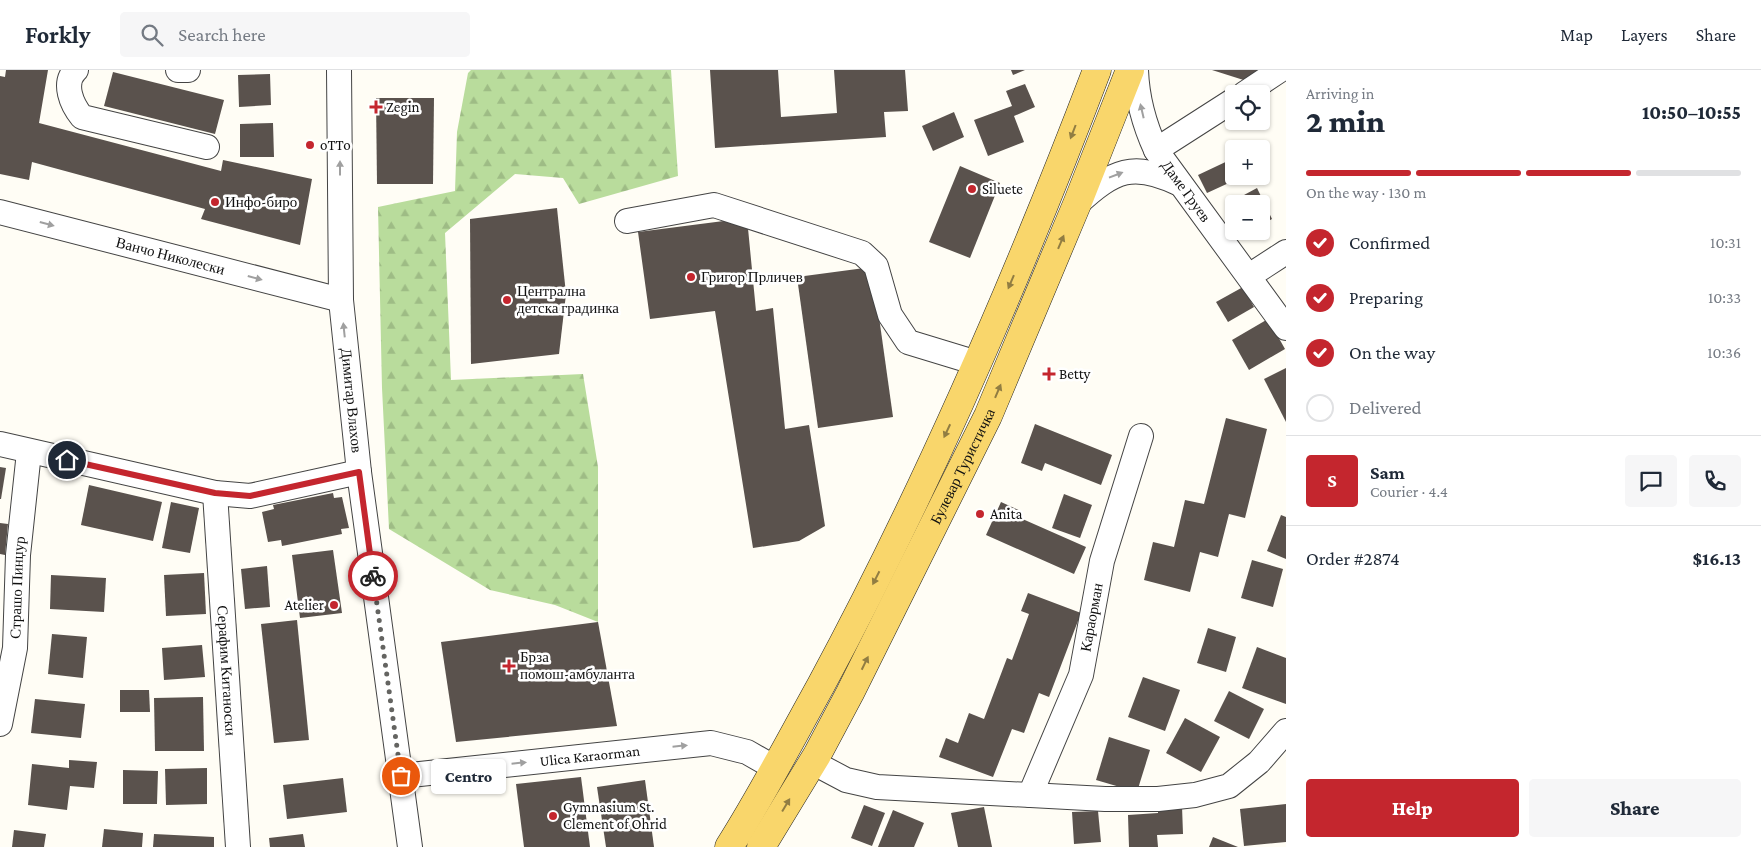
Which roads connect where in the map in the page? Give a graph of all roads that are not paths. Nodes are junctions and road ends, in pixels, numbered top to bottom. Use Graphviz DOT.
graph roads {
  1 [pos="76,70"];
  2 [pos="178,70"];
  3 [pos="188,70"];
  4 [pos="339,70"];
  5 [pos="1081,70"];
  6 [pos="1096,70"];
  7 [pos="1130,70"];
  8 [pos="1136,70"];
  9 [pos="1280,70"];
  10 [pos="1258,85"];
  11 [pos="1083,106"];
  12 [pos="1225,106"];
  13 [pos="206,147"];
  14 [pos="1156,150"];
  15 [pos="1180,184"];
  16 [pos="1077,204"];
  17 [pos="0,212"];
  18 [pos="627,221"];
  19 [pos="1286,252"];
  20 [pos="1248,276"];
  21 [pos="341,300"];
  22 [pos="1286,328"];
  23 [pos="977,363"];
  24 [pos="1141,436"];
  25 [pos="0,444"];
  26 [pos="29,452"];
  27 [pos="359,472"];
  28 [pos="215,493"];
  29 [pos="0,724"];
  30 [pos="1286,731"];
  31 [pos="812,762"];
  32 [pos="775,768"];
  33 [pos="401,776"];
  34 [pos="1030,795"];
  35 [pos="238,847"];
  36 [pos="410,847"];
  37 [pos="729,847"];
  38 [pos="761,847"];
  1 -- 13 [label="street"];
  2 -- 3 [label="street"];
  21 -- 4 [label="street, Димитар Влахов, one-way"];
  5 -- 11 [label="street"];
  6 -- 11 [label="main road, Булевар Туристичка"];
  7 -- 16 [label="main road, Булевар Туристичка"];
  14 -- 8 [label="street, Даме Груев, one-way"];
  9 -- 10 [label="street"];
  11 -- 23 [label="main road, Булевар Туристичка, one-way"];
  12 -- 14 [label="street, Даме Груев"];
  14 -- 15 [label="street, Даме Груев"];
  16 -- 15 [label="street, one-way"];
  15 -- 20 [label="street, Даме Груев"];
  31 -- 16 [label="main road, Булевар Туристичка, one-way"];
  17 -- 21 [label="street, Ванчо Николески, one-way"];
  18 -- 23 [label="street"];
  19 -- 20 [label="street"];
  20 -- 22 [label="street, Даме Груев"];
  27 -- 21 [label="street, Димитар Влахов, one-way"];
  23 -- 32 [label="main road, Булевар Туристичка, one-way"];
  24 -- 34 [label="street, Караорман"];
  25 -- 26 [label="street"];
  26 -- 28 [label="street"];
  26 -- 29 [label="street, Страшо Пинџур"];
  27 -- 28 [label="street"];
  27 -- 33 [label="street, Димитар Влахов"];
  28 -- 35 [label="street, Серафим Китаноски"];
  30 -- 34 [label="street"];
  31 -- 34 [label="street"];
  38 -- 31 [label="main road, Булевар Туристичка, one-way"];
  33 -- 32 [label="street, Ulica Karaorman, one-way"];
  32 -- 37 [label="main road, Булевар Туристичка"];
  33 -- 36 [label="street, Димитар Влахов"];
}
